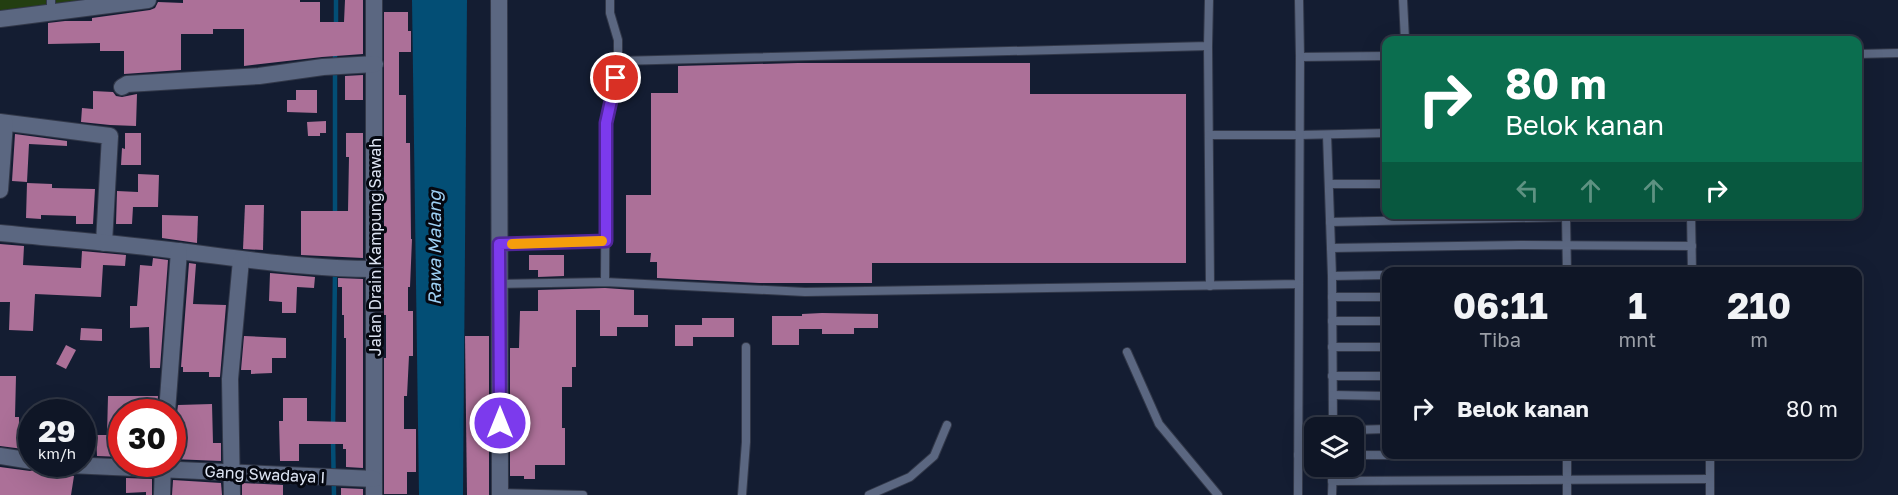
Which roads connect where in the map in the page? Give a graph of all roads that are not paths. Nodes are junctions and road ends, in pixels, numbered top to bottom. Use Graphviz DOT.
graph roads {
  1 [pos="148,0"];
  2 [pos="374,0"];
  3 [pos="499,0"];
  4 [pos="610,0"];
  5 [pos="1209,0"];
  6 [pos="1299,0"];
  7 [pos="1403,0"];
  8 [pos="51,6"];
  9 [pos="0,19"];
  10 [pos="1405,36"];
  11 [pos="1208,46"];
  12 [pos="1898,53"];
  13 [pos="1862,54"];
  14 [pos="1382,56"];
  15 [pos="1300,57"];
  16 [pos="618,61"];
  17 [pos="375,64"];
  18 [pos="122,87"];
  19 [pos="3,122"];
  20 [pos="1382,133"];
  21 [pos="1209,135"];
  22 [pos="1299,135"];
  23 [pos="1327,135"];
  24 [pos="1329,184"];
  25 [pos="1382,184"];
  26 [pos="0,190"];
  27 [pos="1424,219"];
  28 [pos="1566,219"];
  29 [pos="1691,219"];
  30 [pos="1330,222"];
  31 [pos="0,233"];
  32 [pos="606,241"];
  33 [pos="104,243"];
  34 [pos="499,244"];
  35 [pos="1567,245"];
  36 [pos="1692,246"];
  37 [pos="1331,248"];
  38 [pos="178,250"];
  39 [pos="241,260"];
  40 [pos="1567,267"];
  41 [pos="1692,267"];
  42 [pos="375,269"];
  43 [pos="1382,275"];
  44 [pos="1332,276"];
  45 [pos="605,282"];
  46 [pos="499,284"];
  47 [pos="1299,284"];
  48 [pos="1210,286"];
  49 [pos="1332,297"];
  50 [pos="1382,297"];
  51 [pos="1332,321"];
  52 [pos="1382,321"];
  53 [pos="746,347"];
  54 [pos="1332,347"];
  55 [pos="1382,347"];
  56 [pos="1126,352"];
  57 [pos="1332,376"];
  58 [pos="1382,376"];
  59 [pos="1333,396"];
  60 [pos="1382,396"];
  61 [pos="168,399"];
  62 [pos="1333,417"];
  63 [pos="947,425"];
  64 [pos="1382,429"];
  65 [pos="1364,430"];
  66 [pos="1298,455"];
  67 [pos="1304,455"];
  68 [pos="1364,455"];
  69 [pos="1382,455"];
  70 [pos="0,456"];
  71 [pos="18,459"];
  72 [pos="1567,459"];
  73 [pos="1710,459"];
  74 [pos="186,468"];
  75 [pos="232,473"];
  76 [pos="163,477"];
  77 [pos="1332,477"];
  78 [pos="1710,479"];
  79 [pos="1567,480"];
  80 [pos="1332,481"];
  81 [pos="374,487"];
  82 [pos="500,494"];
  83 [pos="162,495"];
  84 [pos="232,495"];
  85 [pos="584,495"];
  86 [pos="742,495"];
  87 [pos="869,495"];
  88 [pos="1218,495"];
  89 [pos="1298,495"];
  90 [pos="1332,495"];
  91 [pos="1567,495"];
  92 [pos="1710,495"];
  1 -- 8 [label="street"];
  2 -- 17 [label="street, Jalan Drain Kampung Sawah"];
  3 -- 34 [label="street"];
  4 -- 16 [label="lane"];
  5 -- 11 [label="lane"];
  6 -- 15 [label="lane"];
  7 -- 10 [label="lane"];
  8 -- 9 [label="street"];
  11 -- 16 [label="lane"];
  11 -- 21 [label="lane"];
  12 -- 13 [label="lane"];
  14 -- 15 [label="lane"];
  15 -- 22 [label="lane"];
  16 -- 32 [label="lane"];
  17 -- 18 [label="street"];
  17 -- 42 [label="street, Jalan Drain Kampung Sawah"];
  19 -- 26 [label="street"];
  19 -- 33 [label="street"];
  20 -- 23 [label="lane"];
  21 -- 22 [label="lane"];
  21 -- 48 [label="lane"];
  22 -- 23 [label="lane"];
  22 -- 47 [label="lane"];
  23 -- 24 [label="lane"];
  24 -- 25 [label="lane"];
  24 -- 30 [label="lane"];
  27 -- 30 [label="lane"];
  28 -- 35 [label="lane"];
  29 -- 36 [label="lane"];
  30 -- 37 [label="lane"];
  31 -- 33 [label="street"];
  32 -- 34 [label="lane"];
  32 -- 45 [label="lane"];
  33 -- 38 [label="street"];
  34 -- 46 [label="street"];
  35 -- 36 [label="lane"];
  35 -- 37 [label="lane"];
  35 -- 40 [label="lane"];
  36 -- 41 [label="lane"];
  37 -- 44 [label="lane"];
  38 -- 39 [label="street"];
  38 -- 61 [label="street"];
  39 -- 42 [label="street"];
  39 -- 75 [label="street"];
  42 -- 81 [label="street, Jalan Drain Kampung Sawah"];
  43 -- 44 [label="lane"];
  44 -- 49 [label="lane"];
  45 -- 46 [label="lane"];
  45 -- 48 [label="lane"];
  46 -- 82 [label="street"];
  47 -- 48 [label="lane"];
  47 -- 66 [label="lane"];
  49 -- 50 [label="lane"];
  49 -- 51 [label="lane"];
  51 -- 52 [label="lane"];
  51 -- 54 [label="lane"];
  53 -- 86 [label="lane"];
  54 -- 55 [label="lane"];
  54 -- 57 [label="lane"];
  56 -- 88 [label="lane"];
  57 -- 58 [label="lane"];
  57 -- 59 [label="lane"];
  59 -- 60 [label="lane"];
  59 -- 62 [label="lane"];
  63 -- 87 [label="lane"];
  64 -- 65 [label="lane"];
  66 -- 67 [label="lane"];
  66 -- 89 [label="lane"];
  68 -- 69 [label="lane"];
  70 -- 71 [label="street"];
  72 -- 79 [label="lane"];
  73 -- 78 [label="lane"];
  74 -- 75 [label="street, Gang Swadaya I"];
  75 -- 81 [label="street, Gang Swadaya I"];
  75 -- 84 [label="street"];
  76 -- 83 [label="street"];
  77 -- 80 [label="lane"];
  78 -- 79 [label="lane"];
  78 -- 92 [label="lane"];
  79 -- 80 [label="lane"];
  79 -- 91 [label="lane"];
  80 -- 90 [label="lane"];
  82 -- 85 [label="lane"];
}
